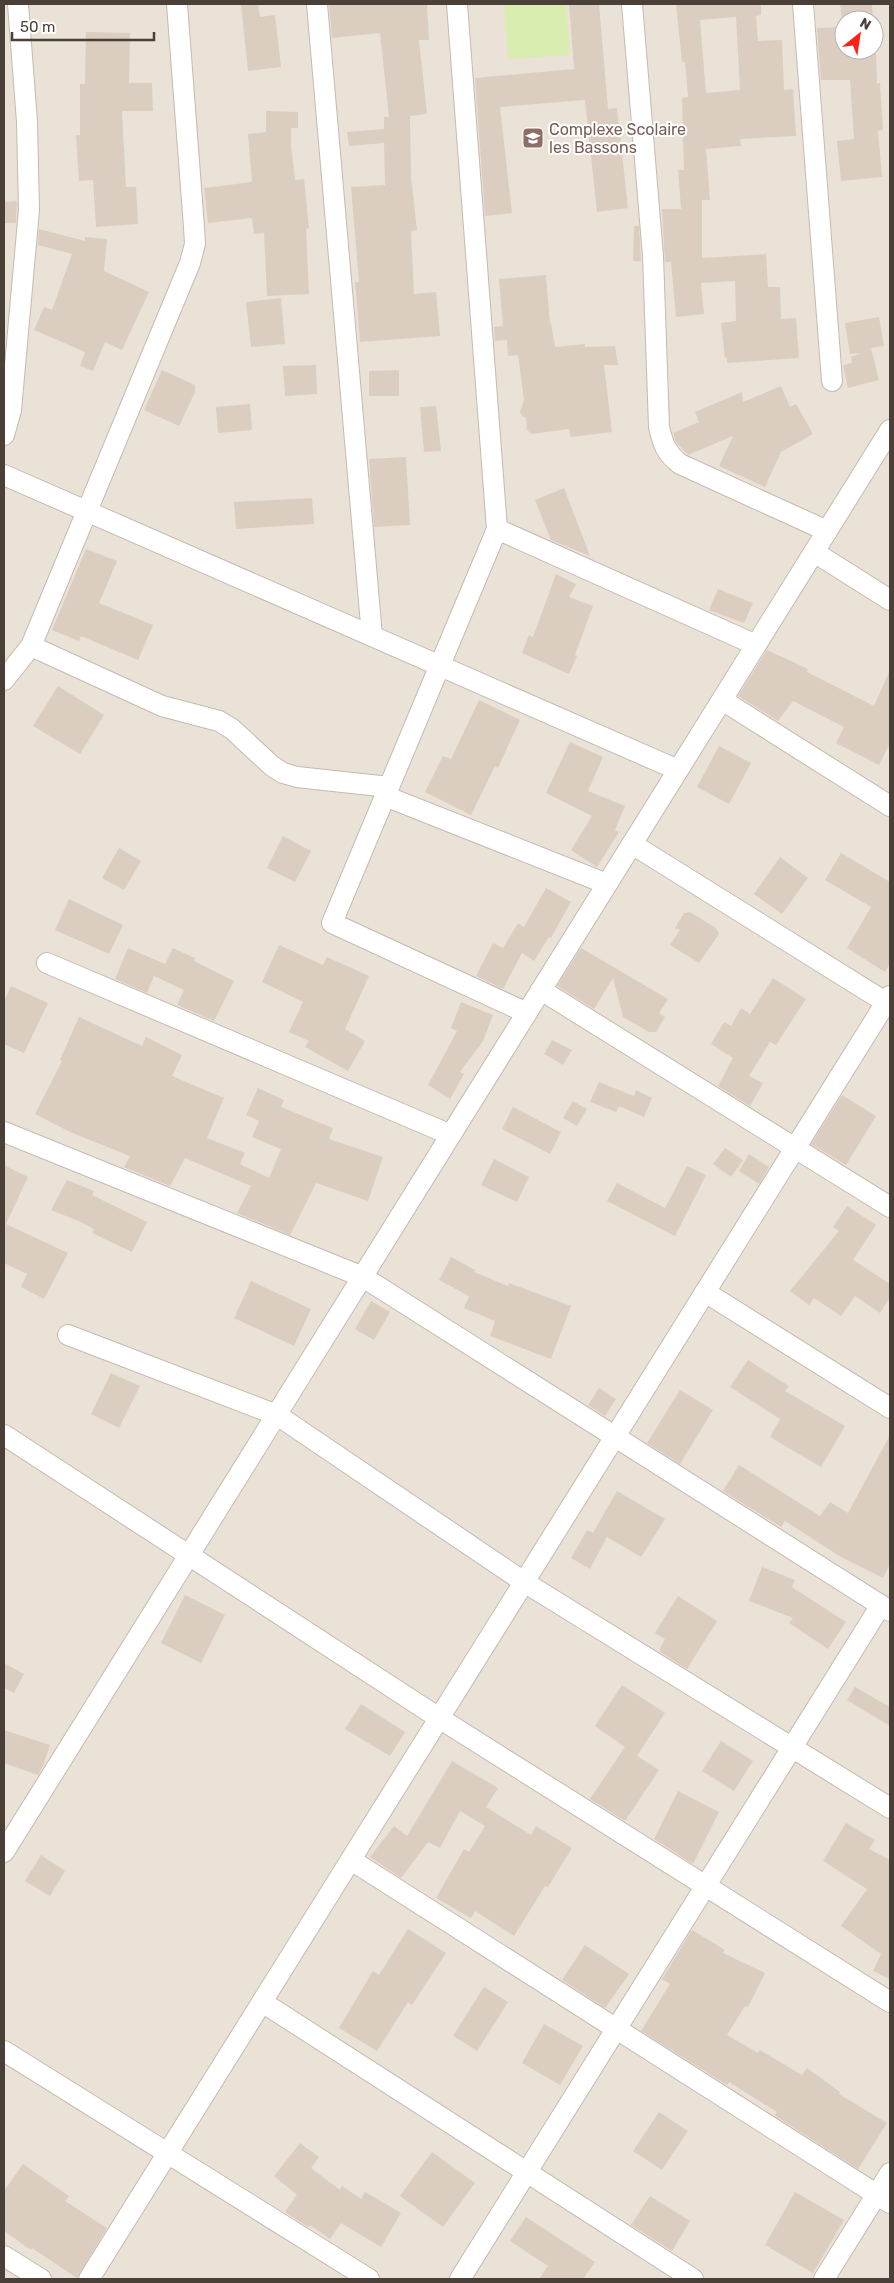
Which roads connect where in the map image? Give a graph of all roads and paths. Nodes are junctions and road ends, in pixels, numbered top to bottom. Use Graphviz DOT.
graph roads {
  1 [pos="18,4"];
  2 [pos="177,4"];
  3 [pos="317,4"];
  4 [pos="457,4"];
  5 [pos="632,4"];
  6 [pos="803,4"];
  7 [pos="832,381"];
  8 [pos="890,430"];
  9 [pos="4,435"];
  10 [pos="4,475"];
  11 [pos="87,511"];
  12 [pos="497,529"];
  13 [pos="827,531"];
  14 [pos="814,552"];
  15 [pos="890,600"];
  16 [pos="372,636"];
  17 [pos="756,645"];
  18 [pos="31,646"];
  19 [pos="440,666"];
  20 [pos="4,680"];
  21 [pos="722,700"];
  22 [pos="678,770"];
  23 [pos="387,791"];
  24 [pos="890,806"];
  25 [pos="632,844"];
  26 [pos="607,884"];
  27 [pos="47,963"];
  28 [pos="541,990"];
  29 [pos="889,1001"];
  30 [pos="527,1014"];
  31 [pos="4,1132"];
  32 [pos="450,1135"];
  33 [pos="795,1148"];
  34 [pos="890,1207"];
  35 [pos="363,1277"];
  36 [pos="705,1292"];
  37 [pos="68,1335"];
  38 [pos="890,1408"];
  39 [pos="277,1415"];
  40 [pos="4,1435"];
  41 [pos="614,1438"];
  42 [pos="188,1556"];
  43 [pos="524,1582"];
  44 [pos="886,1608"];
  45 [pos="439,1718"];
  46 [pos="792,1748"];
  47 [pos="890,1808"];
  48 [pos="4,1852"];
  49 [pos="351,1860"];
  50 [pos="706,1886"];
  51 [pos="262,2002"];
  52 [pos="890,2002"];
  53 [pos="616,2029"];
  54 [pos="4,2051"];
  55 [pos="168,2153"];
  56 [pos="526,2172"];
  57 [pos="890,2173"];
  58 [pos="884,2199"];
  59 [pos="4,2256"];
  60 [pos="42,2279"];
  61 [pos="89,2279"];
  62 [pos="369,2279"];
  63 [pos="460,2279"];
  64 [pos="693,2279"];
  65 [pos="824,2279"];
  1 -- 9 [label="street"];
  2 -- 11 [label="street"];
  3 -- 16 [label="street"];
  4 -- 12 [label="street"];
  5 -- 13 [label="street"];
  6 -- 7 [label="street"];
  8 -- 13 [label="street"];
  10 -- 11 [label="street"];
  11 -- 16 [label="street"];
  11 -- 18 [label="street"];
  12 -- 17 [label="street"];
  12 -- 19 [label="street"];
  13 -- 14 [label="street"];
  14 -- 15 [label="street"];
  14 -- 17 [label="street"];
  16 -- 19 [label="street"];
  17 -- 21 [label="street"];
  18 -- 20 [label="street"];
  18 -- 23 [label="street"];
  19 -- 22 [label="street"];
  19 -- 23 [label="street"];
  21 -- 22 [label="street"];
  21 -- 24 [label="street"];
  22 -- 25 [label="street"];
  23 -- 26 [label="street"];
  23 -- 30 [label="street"];
  25 -- 26 [label="street"];
  25 -- 29 [label="street"];
  26 -- 28 [label="street"];
  27 -- 32 [label="street"];
  28 -- 30 [label="street"];
  28 -- 33 [label="street"];
  29 -- 33 [label="street"];
  30 -- 32 [label="street"];
  31 -- 35 [label="street"];
  32 -- 35 [label="street"];
  33 -- 34 [label="street"];
  33 -- 36 [label="street"];
  35 -- 39 [label="street"];
  35 -- 41 [label="street"];
  36 -- 38 [label="street"];
  36 -- 41 [label="street"];
  37 -- 39 [label="street"];
  39 -- 42 [label="street"];
  39 -- 43 [label="street"];
  40 -- 42 [label="street"];
  41 -- 43 [label="street"];
  41 -- 44 [label="street"];
  42 -- 45 [label="street"];
  42 -- 48 [label="street"];
  43 -- 45 [label="street"];
  43 -- 46 [label="street"];
  44 -- 46 [label="street"];
  45 -- 49 [label="street"];
  45 -- 50 [label="street"];
  46 -- 47 [label="street"];
  46 -- 50 [label="street"];
  49 -- 51 [label="street"];
  49 -- 53 [label="street"];
  50 -- 52 [label="street"];
  50 -- 53 [label="street"];
  51 -- 55 [label="street"];
  51 -- 56 [label="street"];
  53 -- 56 [label="street"];
  53 -- 58 [label="street"];
  54 -- 55 [label="street"];
  55 -- 61 [label="street"];
  55 -- 62 [label="street"];
  56 -- 63 [label="street"];
  56 -- 64 [label="street"];
  57 -- 58 [label="street"];
  58 -- 65 [label="street"];
  59 -- 60 [label="street"];
}
